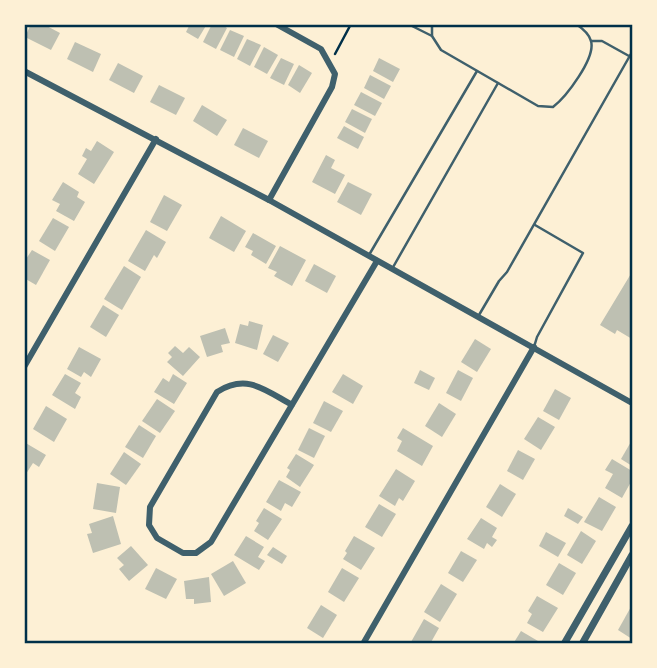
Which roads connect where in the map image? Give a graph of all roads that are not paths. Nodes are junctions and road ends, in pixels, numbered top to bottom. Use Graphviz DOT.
graph roads {
  1 [pos="276,24"];
  2 [pos="408,24"];
  3 [pos="432,24"];
  4 [pos="576,24"];
  5 [pos="432,36"];
  6 [pos="592,41"];
  7 [pos="632,52"];
  8 [pos="630,57"];
  9 [pos="24,71"];
  10 [pos="477,71"];
  11 [pos="498,83"];
  12 [pos="156,139"];
  13 [pos="269,200"];
  14 [pos="535,225"];
  15 [pos="369,256"];
  16 [pos="377,261"];
  17 [pos="392,269"];
  18 [pos="479,316"];
  19 [pos="534,347"];
  20 [pos="24,367"];
  21 [pos="632,403"];
  22 [pos="292,405"];
  23 [pos="632,526"];
  24 [pos="632,555"];
  25 [pos="363,643"];
  26 [pos="564,643"];
  27 [pos="582,643"];
  1 -- 13 [label="street"];
  2 -- 5 [label="lane"];
  3 -- 5 [label="lane"];
  4 -- 6 [label="lane"];
  5 -- 10 [label="lane"];
  6 -- 8 [label="lane"];
  6 -- 11 [label="lane"];
  7 -- 8 [label="lane"];
  8 -- 14 [label="lane"];
  9 -- 12 [label="street"];
  10 -- 11 [label="lane"];
  10 -- 15 [label="lane"];
  11 -- 17 [label="lane"];
  12 -- 13 [label="street"];
  12 -- 20 [label="street"];
  13 -- 15 [label="street"];
  14 -- 18 [label="lane"];
  14 -- 19 [label="lane"];
  15 -- 16 [label="street"];
  16 -- 17 [label="street"];
  16 -- 22 [label="street"];
  17 -- 18 [label="street"];
  18 -- 19 [label="street"];
  19 -- 21 [label="street"];
  19 -- 25 [label="street"];
  22 -- 22 [label="street"];
  23 -- 26 [label="street"];
  24 -- 27 [label="street"];
}
